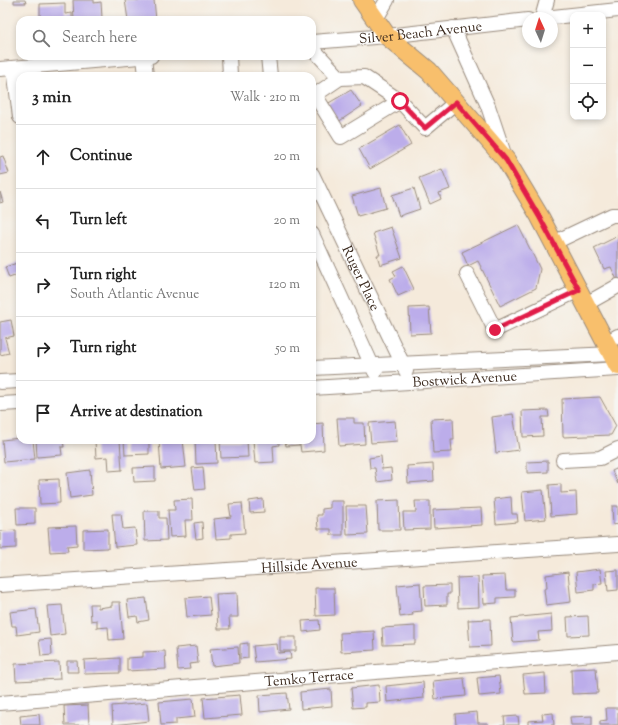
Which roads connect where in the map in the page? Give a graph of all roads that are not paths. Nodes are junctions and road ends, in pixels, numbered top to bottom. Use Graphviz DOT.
graph roads {
  1 [pos="362,0"];
  2 [pos="387,0"];
  3 [pos="547,0"];
  4 [pos="618,10"];
  5 [pos="544,12"];
  6 [pos="558,16"];
  7 [pos="376,19"];
  8 [pos="522,21"];
  9 [pos="453,28"];
  10 [pos="387,36"];
  11 [pos="316,42"];
  12 [pos="316,52"];
  13 [pos="119,60"];
  14 [pos="147,60"];
  15 [pos="228,60"];
  16 [pos="268,60"];
  17 [pos="7,69"];
  18 [pos="41,71"];
  19 [pos="146,72"];
  20 [pos="230,72"];
  21 [pos="270,72"];
  22 [pos="340,78"];
  23 [pos="316,94"];
  24 [pos="316,97"];
  25 [pos="400,101"];
  26 [pos="16,102"];
  27 [pos="456,102"];
  28 [pos="506,160"];
  29 [pos="316,182"];
  30 [pos="618,215"];
  31 [pos="553,242"];
  32 [pos="316,243"];
  33 [pos="467,274"];
  34 [pos="618,286"];
  35 [pos="582,297"];
  36 [pos="614,354"];
  37 [pos="403,364"];
  38 [pos="372,365"];
  39 [pos="316,368"];
  40 [pos="16,381"];
  41 [pos="0,382"];
  42 [pos="412,382"];
  43 [pos="381,384"];
  44 [pos="316,388"];
  45 [pos="16,403"];
  46 [pos="0,404"];
  47 [pos="618,449"];
  48 [pos="563,460"];
  49 [pos="618,544"];
  50 [pos="0,585"];
  51 [pos="618,652"];
  52 [pos="0,704"];
  1 -- 7 [label="main road"];
  2 -- 7 [label="street"];
  3 -- 5 [label="street"];
  4 -- 6 [label="street"];
  7 -- 10 [label="main road"];
  8 -- 9 [label="street, Silver Beach Avenue"];
  9 -- 10 [label="street, Silver Beach Avenue"];
  9 -- 28 [label="street"];
  10 -- 11 [label="street, Silver Beach Avenue"];
  10 -- 27 [label="main road"];
  12 -- 22 [label="street"];
  13 -- 18 [label="street"];
  14 -- 19 [label="street"];
  15 -- 20 [label="street"];
  16 -- 21 [label="street"];
  17 -- 18 [label="street"];
  17 -- 26 [label="street"];
  22 -- 23 [label="street"];
  22 -- 25 [label="street"];
  24 -- 25 [label="street"];
  25 -- 27 [label="street"];
  27 -- 28 [label="main road"];
  28 -- 31 [label="main road"];
  29 -- 37 [label="street, Ruger Place"];
  30 -- 31 [label="street"];
  31 -- 35 [label="main road"];
  32 -- 38 [label="street, Ruger Place"];
  33 -- 35 [label="street"];
  34 -- 35 [label="street"];
  35 -- 36 [label="main road"];
  36 -- 37 [label="street, Bostwick Avenue"];
  36 -- 42 [label="street, Bostwick Avenue"];
  37 -- 38 [label="street, Bostwick Avenue"];
  37 -- 42 [label="street, Ruger Place"];
  38 -- 39 [label="street, Bostwick Avenue"];
  38 -- 43 [label="street, Ruger Place"];
  40 -- 41 [label="street"];
  42 -- 43 [label="street, Bostwick Avenue"];
  43 -- 44 [label="street, Bostwick Avenue"];
  45 -- 46 [label="street"];
  47 -- 48 [label="street"];
  49 -- 50 [label="street, Hillside Avenue"];
  51 -- 52 [label="street, Temko Terrace"];
}
